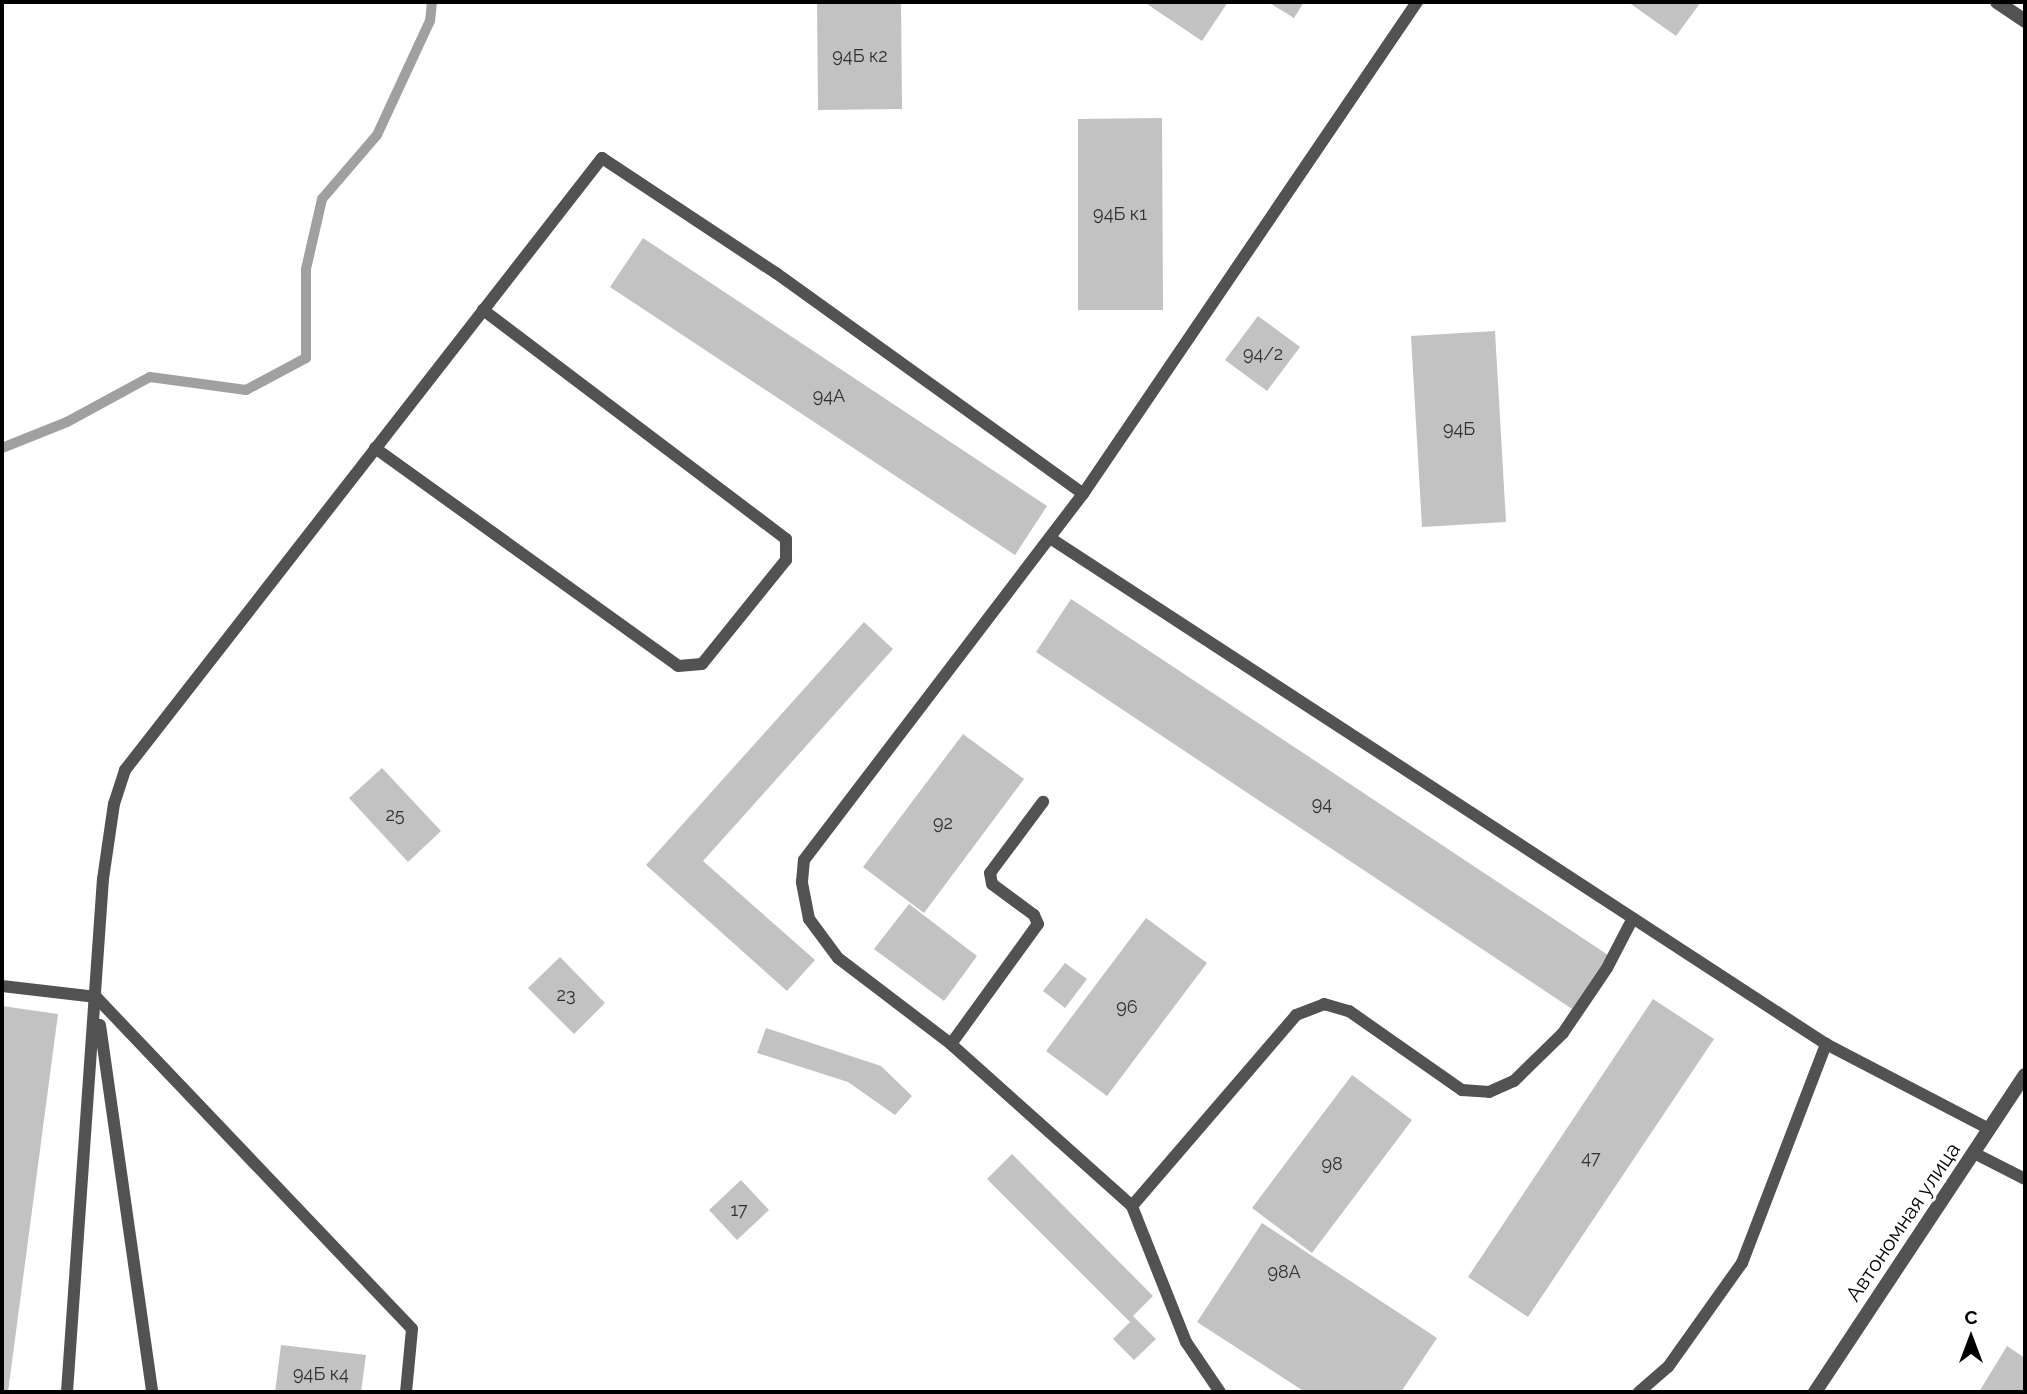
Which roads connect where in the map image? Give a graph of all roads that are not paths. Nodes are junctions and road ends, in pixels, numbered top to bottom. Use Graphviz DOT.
graph roads {
  1 [pos="1417,2"];
  2 [pos="1997,2"];
  3 [pos="2025,21"];
  4 [pos="483,310"];
  5 [pos="375,448"];
  6 [pos="1083,495"];
  7 [pos="1050,538"];
  8 [pos="1043,802"];
  9 [pos="1633,918"];
  10 [pos="2,986"];
  11 [pos="96,997"];
  12 [pos="951,1044"];
  13 [pos="1826,1044"];
  14 [pos="2025,1074"];
  15 [pos="1989,1129"];
  16 [pos="1974,1153"];
  17 [pos="2025,1179"];
  18 [pos="1132,1206"];
  19 [pos="67,1392"];
  20 [pos="152,1392"];
  21 [pos="406,1392"];
  22 [pos="1220,1392"];
  23 [pos="1639,1392"];
  24 [pos="1815,1392"];
  1 -- 6 [label="lane"];
  2 -- 3 [label="street"];
  4 -- 5 [label="lane"];
  4 -- 5 [label="lane"];
  4 -- 6 [label="lane"];
  5 -- 11 [label="lane"];
  6 -- 7 [label="lane"];
  7 -- 9 [label="lane"];
  7 -- 12 [label="lane"];
  8 -- 12 [label="lane"];
  9 -- 13 [label="lane"];
  9 -- 18 [label="lane"];
  10 -- 11 [label="lane"];
  11 -- 19 [label="lane"];
  11 -- 20 [label="lane"];
  11 -- 21 [label="lane"];
  12 -- 18 [label="lane"];
  13 -- 15 [label="lane"];
  13 -- 23 [label="lane"];
  14 -- 15 [label="street, Автономная улица"];
  15 -- 16 [label="street, Автономная улица"];
  16 -- 17 [label="lane"];
  16 -- 24 [label="street, Автономная улица"];
  18 -- 22 [label="lane"];
}
